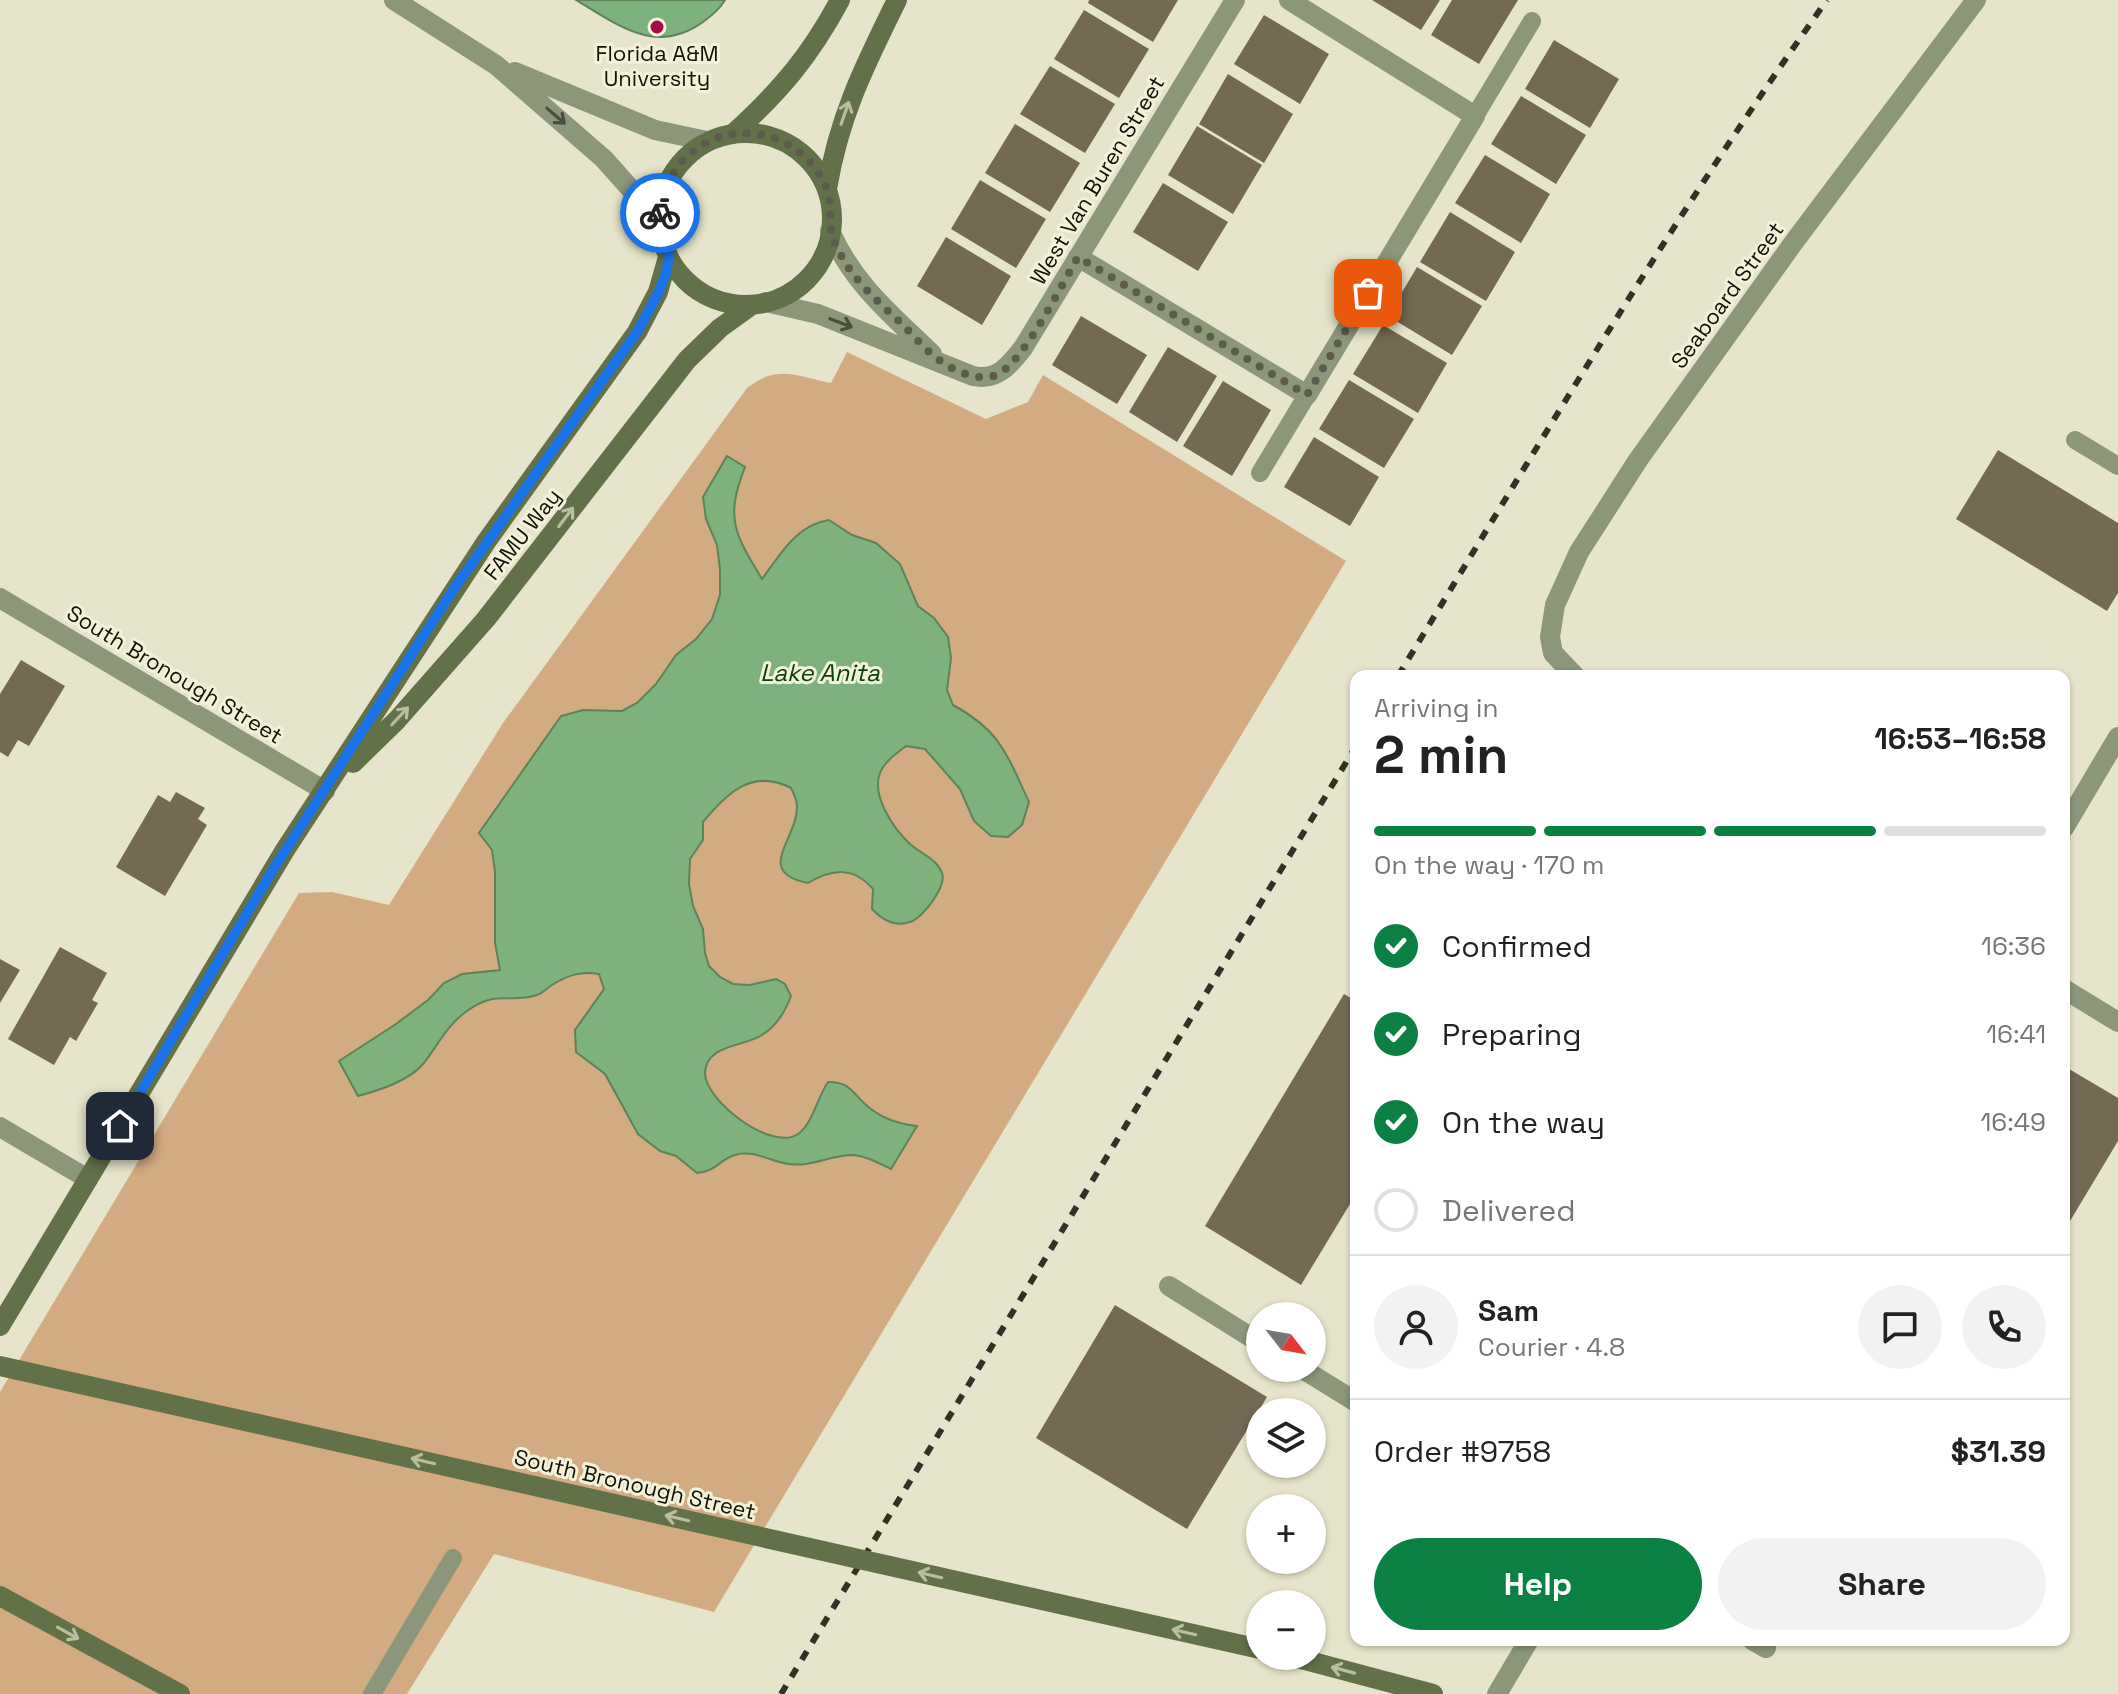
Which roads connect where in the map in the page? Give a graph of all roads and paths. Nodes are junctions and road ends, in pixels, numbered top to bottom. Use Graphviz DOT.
graph roads {
  1 [pos="394,0"];
  2 [pos="840,0"];
  3 [pos="897,0"];
  4 [pos="1235,0"];
  5 [pos="1289,0"];
  6 [pos="1976,0"];
  7 [pos="1532,21"];
  8 [pos="496,65"];
  9 [pos="1475,116"];
  10 [pos="734,133"];
  11 [pos="707,141"];
  12 [pos="827,189"];
  13 [pos="659,221"];
  14 [pos="830,231"];
  15 [pos="668,257"];
  16 [pos="1078,257"];
  17 [pos="759,303"];
  18 [pos="938,360"];
  19 [pos="1307,395"];
  20 [pos="2075,440"];
  21 [pos="2118,466"];
  22 [pos="1260,473"];
  23 [pos="0,598"];
  24 [pos="1569,670"];
  25 [pos="2118,737"];
  26 [pos="325,791"];
  27 [pos="2070,818"];
  28 [pos="2070,997"];
  29 [pos="2118,1022"];
  30 [pos="0,1127"];
  31 [pos="88,1179"];
  32 [pos="1169,1286"];
  33 [pos="0,1326"];
  34 [pos="1246,1334"];
  35 [pos="0,1366"];
  36 [pos="1324,1382"];
  37 [pos="1350,1398"];
  38 [pos="453,1558"];
  39 [pos="0,1596"];
  40 [pos="1246,1646"];
  41 [pos="1525,1646"];
  42 [pos="1326,1665"];
  43 [pos="180,1694"];
  44 [pos="372,1694"];
  45 [pos="1433,1694"];
  46 [pos="1497,1694"];
  1 -- 8 [label="street"];
  2 -- 10 [label="street, FAMU Way"];
  12 -- 3 [label="street, FAMU Way, one-way"];
  4 -- 16 [label="street, West Van Buren Street"];
  5 -- 9 [label="street"];
  6 -- 24 [label="street, Seaboard Street"];
  7 -- 9 [label="lane"];
  8 -- 11 [label="street"];
  8 -- 13 [label="street, one-way"];
  9 -- 19 [label="street"];
  10 -- 11 [label="street, FAMU Way"];
  10 -- 12 [label="street, FAMU Way"];
  11 -- 13 [label="street, FAMU Way"];
  12 -- 14 [label="street, FAMU Way"];
  13 -- 15 [label="street, FAMU Way"];
  14 -- 17 [label="street, FAMU Way"];
  14 -- 18 [label="street"];
  15 -- 17 [label="street, FAMU Way"];
  15 -- 26 [label="street, FAMU Way"];
  16 -- 18 [label="street, West Van Buren Street"];
  16 -- 19 [label="street"];
  17 -- 18 [label="street, one-way"];
  26 -- 17 [label="street, FAMU Way, one-way"];
  19 -- 22 [label="lane"];
  20 -- 21 [label="lane"];
  23 -- 26 [label="street, South Bronough Street"];
  25 -- 27 [label="street"];
  26 -- 31 [label="street, FAMU Way"];
  28 -- 29 [label="street"];
  30 -- 31 [label="street"];
  31 -- 33 [label="street, FAMU Way"];
  32 -- 34 [label="street"];
  40 -- 35 [label="street, South Bronough Street, one-way, bridge"];
  36 -- 37 [label="street"];
  38 -- 44 [label="lane"];
  39 -- 43 [label="street, one-way"];
  41 -- 46 [label="street"];
  45 -- 42 [label="street, one-way"];
}
